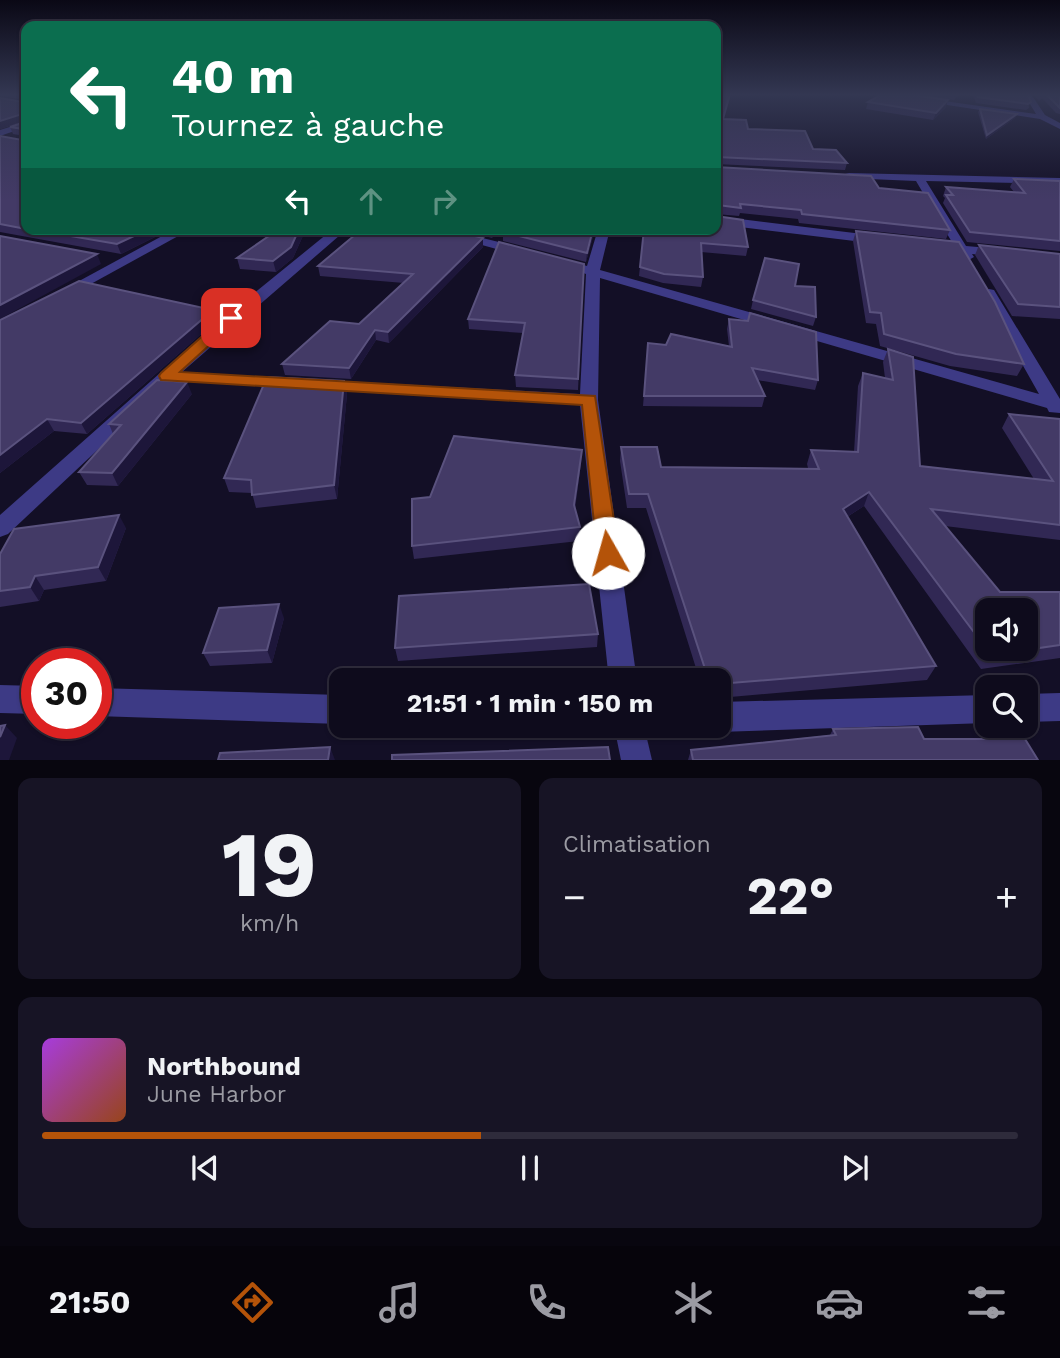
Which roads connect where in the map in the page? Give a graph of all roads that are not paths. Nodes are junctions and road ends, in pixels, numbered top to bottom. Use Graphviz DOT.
graph roads {
  1 [pos="0,135"];
  2 [pos="13,139"];
  3 [pos="841,176"];
  4 [pos="920,179"];
  5 [pos="1060,181"];
  6 [pos="721,221"];
  7 [pos="174,235"];
  8 [pos="333,235"];
  9 [pos="454,235"];
  10 [pos="602,235"];
  11 [pos="894,242"];
  12 [pos="922,245"];
  13 [pos="963,250"];
  14 [pos="1018,254"];
  15 [pos="100,257"];
  16 [pos="125,261"];
  17 [pos="593,271"];
  18 [pos="57,298"];
  19 [pos="167,376"];
  20 [pos="589,400"];
  21 [pos="1058,408"];
  22 [pos="0,528"];
  23 [pos="621,668"];
  24 [pos="0,699"];
  25 [pos="21,700"];
  26 [pos="112,703"];
  27 [pos="1060,707"];
  28 [pos="1038,708"];
  29 [pos="975,709"];
  30 [pos="329,710"];
  31 [pos="731,717"];
  32 [pos="632,738"];
  33 [pos="637,760"];
  1 -- 2 [label="street"];
  3 -- 4 [label="street"];
  4 -- 5 [label="street"];
  4 -- 13 [label="street"];
  6 -- 11 [label="street"];
  7 -- 16 [label="street"];
  8 -- 19 [label="street"];
  9 -- 17 [label="street"];
  10 -- 17 [label="street"];
  12 -- 13 [label="street"];
  13 -- 14 [label="street"];
  13 -- 21 [label="street"];
  15 -- 16 [label="street"];
  16 -- 18 [label="street"];
  17 -- 20 [label="street"];
  17 -- 21 [label="street"];
  19 -- 20 [label="street"];
  19 -- 22 [label="street"];
  20 -- 23 [label="street"];
  24 -- 25 [label="street"];
  26 -- 30 [label="street"];
  27 -- 28 [label="street"];
  29 -- 31 [label="street"];
  32 -- 33 [label="street"];
}
